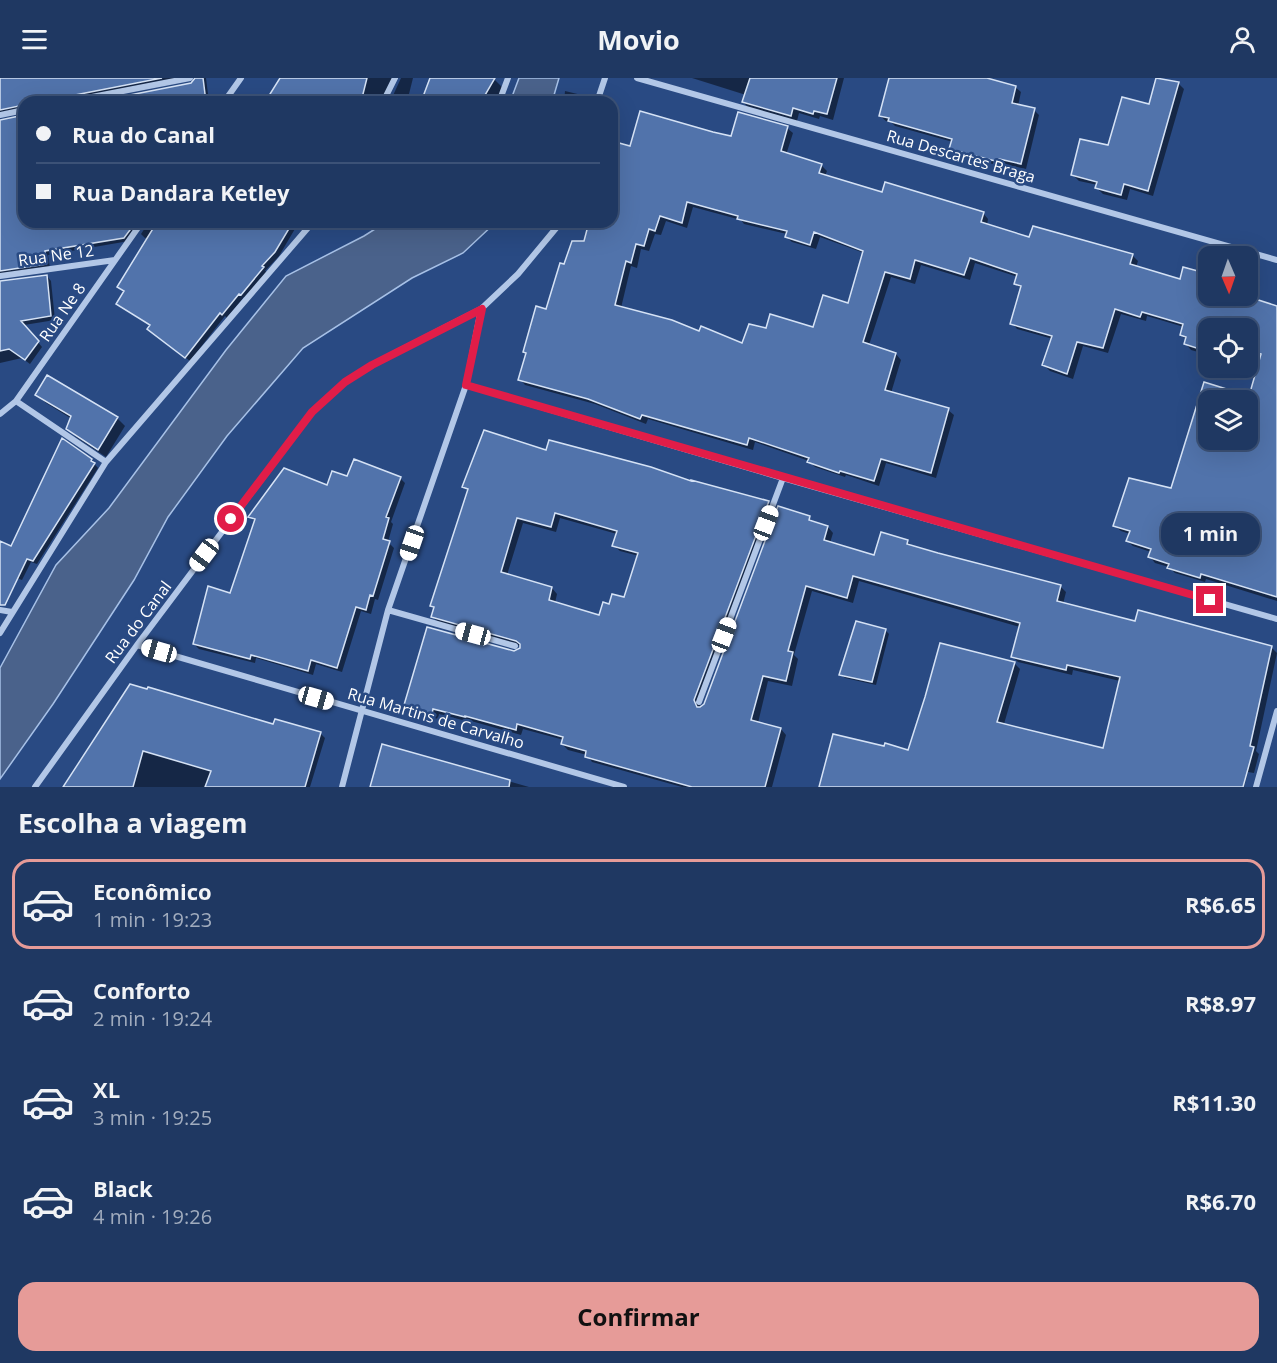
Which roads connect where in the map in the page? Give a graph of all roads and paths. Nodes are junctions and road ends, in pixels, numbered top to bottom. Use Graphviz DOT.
graph roads {
  1 [pos="190,78"];
  2 [pos="241,78"];
  3 [pos="395,78"];
  4 [pos="508,78"];
  5 [pos="605,78"];
  6 [pos="637,78"];
  7 [pos="97,96"];
  8 [pos="228,96"];
  9 [pos="386,96"];
  10 [pos="501,96"];
  11 [pos="599,96"];
  12 [pos="18,111"];
  13 [pos="0,115"];
  14 [pos="138,228"];
  15 [pos="308,228"];
  16 [pos="556,228"];
  17 [pos="116,260"];
  18 [pos="1277,260"];
  19 [pos="0,276"];
  20 [pos="482,309"];
  21 [pos="466,385"];
  22 [pos="16,401"];
  23 [pos="0,414"];
  24 [pos="106,462"];
  25 [pos="783,478"];
  26 [pos="0,610"];
  27 [pos="388,610"];
  28 [pos="12,612"];
  29 [pos="1277,619"];
  30 [pos="0,633"];
  31 [pos="137,645"];
  32 [pos="516,646"];
  33 [pos="699,702"];
  34 [pos="361,711"];
  35 [pos="1277,711"];
  36 [pos="35,787"];
  37 [pos="342,787"];
  38 [pos="624,787"];
  39 [pos="1256,787"];
  1 -- 7 [label="street"];
  2 -- 8 [label="street"];
  3 -- 9 [label="street"];
  4 -- 10 [label="street"];
  5 -- 11 [label="street"];
  6 -- 18 [label="street, Rua Descartes Braga"];
  12 -- 13 [label="street"];
  14 -- 17 [label="street, Rua Ne 8"];
  15 -- 24 [label="street"];
  16 -- 20 [label="street, Rua do Canal"];
  17 -- 19 [label="street, Rua Ne 12"];
  17 -- 22 [label="street, Rua Ne 8"];
  20 -- 21 [label="street"];
  20 -- 31 [label="street, Rua do Canal"];
  21 -- 25 [label="street"];
  21 -- 27 [label="street"];
  22 -- 23 [label="street, Rua Ne 8"];
  22 -- 24 [label="street"];
  24 -- 28 [label="street"];
  25 -- 29 [label="street"];
  25 -- 33 [label="street"];
  26 -- 28 [label="street"];
  27 -- 32 [label="street"];
  27 -- 34 [label="street"];
  28 -- 30 [label="street"];
  31 -- 34 [label="street, Rua Martins de Carvalho"];
  31 -- 36 [label="street, Rua do Canal"];
  34 -- 37 [label="street"];
  34 -- 38 [label="street, Rua Martins de Carvalho"];
  35 -- 39 [label="street"];
}
